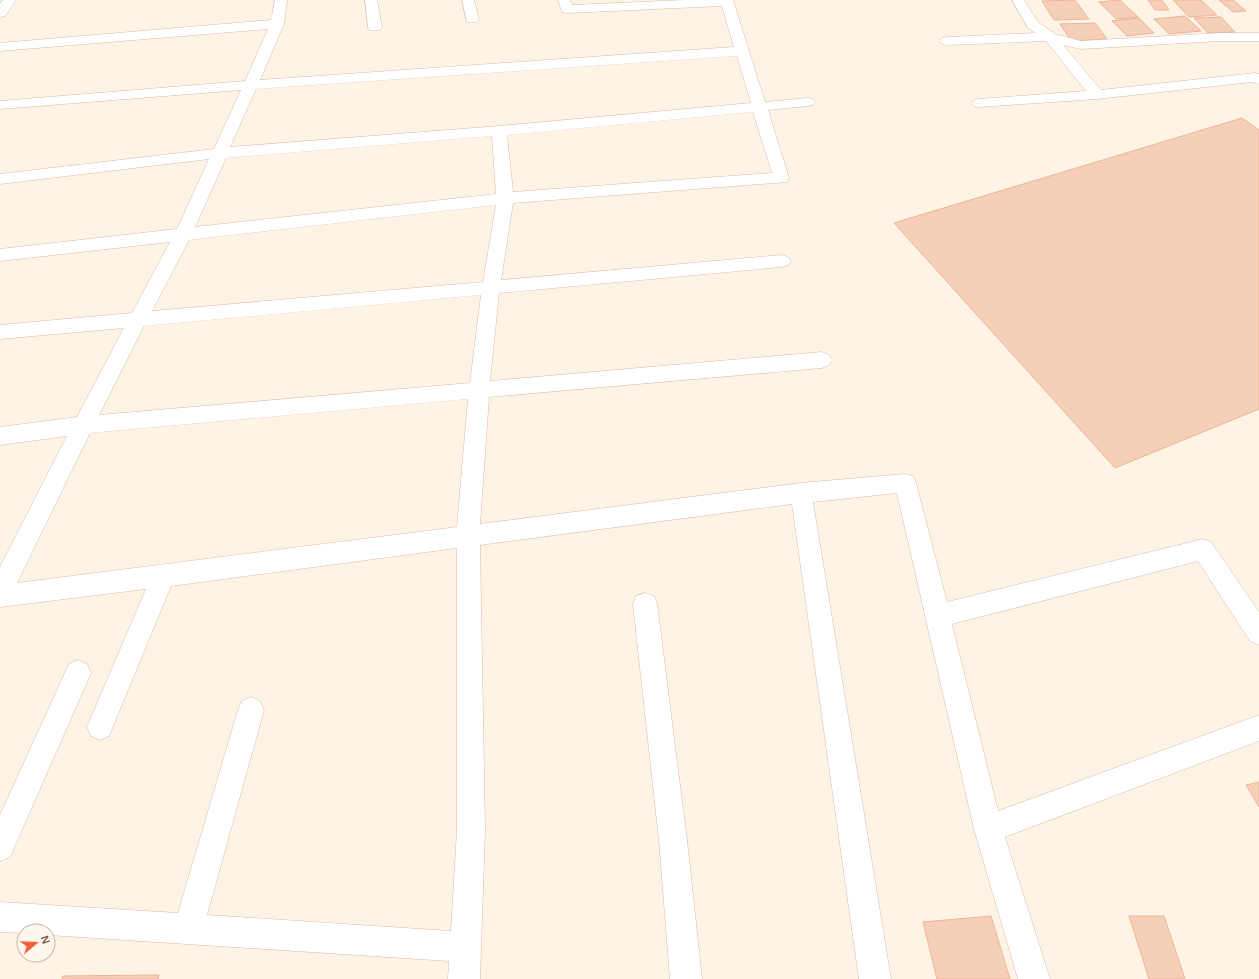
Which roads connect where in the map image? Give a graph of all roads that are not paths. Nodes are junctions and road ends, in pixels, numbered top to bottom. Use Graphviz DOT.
graph roads {
  1 [pos="10,0"];
  2 [pos="281,0"];
  3 [pos="371,0"];
  4 [pos="468,0"];
  5 [pos="564,0"];
  6 [pos="1018,0"];
  7 [pos="728,1"];
  8 [pos="0,13"];
  9 [pos="472,20"];
  10 [pos="277,24"];
  11 [pos="374,28"];
  12 [pos="1050,37"];
  13 [pos="1259,37"];
  14 [pos="947,41"];
  15 [pos="0,47"];
  16 [pos="743,52"];
  17 [pos="1259,80"];
  18 [pos="251,85"];
  19 [pos="1097,95"];
  20 [pos="808,102"];
  21 [pos="979,103"];
  22 [pos="0,105"];
  23 [pos="760,108"];
  24 [pos="499,131"];
  25 [pos="221,153"];
  26 [pos="0,179"];
  27 [pos="505,198"];
  28 [pos="183,234"];
  29 [pos="0,255"];
  30 [pos="782,261"];
  31 [pos="491,287"];
  32 [pos="139,319"];
  33 [pos="0,332"];
  34 [pos="822,360"];
  35 [pos="479,390"];
  36 [pos="83,425"];
  37 [pos="0,436"];
  38 [pos="801,492"];
  39 [pos="468,536"];
  40 [pos="163,577"];
  41 [pos="0,592"];
  42 [pos="0,596"];
  43 [pos="645,604"];
  44 [pos="938,616"];
  45 [pos="1259,633"];
  46 [pos="78,673"];
  47 [pos="251,710"];
  48 [pos="100,727"];
  49 [pos="1259,728"];
  50 [pos="988,829"];
  51 [pos="0,846"];
  52 [pos="0,917"];
  53 [pos="188,929"];
  54 [pos="465,947"];
  55 [pos="464,979"];
  56 [pos="686,979"];
  57 [pos="875,979"];
  58 [pos="1034,979"];
  1 -- 8 [label="street"];
  2 -- 10 [label="street"];
  3 -- 11 [label="street"];
  4 -- 9 [label="street"];
  5 -- 7 [label="street"];
  6 -- 12 [label="street"];
  7 -- 16 [label="street"];
  10 -- 15 [label="street"];
  10 -- 18 [label="street"];
  12 -- 13 [label="street"];
  12 -- 14 [label="street"];
  12 -- 19 [label="street"];
  16 -- 18 [label="street"];
  16 -- 23 [label="street"];
  17 -- 19 [label="street"];
  18 -- 22 [label="street"];
  18 -- 25 [label="street"];
  19 -- 21 [label="street"];
  20 -- 23 [label="street"];
  23 -- 24 [label="street"];
  23 -- 27 [label="street"];
  24 -- 25 [label="street"];
  24 -- 27 [label="street"];
  25 -- 26 [label="street"];
  25 -- 28 [label="street"];
  27 -- 28 [label="street"];
  27 -- 31 [label="street"];
  28 -- 29 [label="street"];
  28 -- 32 [label="street"];
  30 -- 31 [label="street"];
  31 -- 32 [label="street"];
  31 -- 35 [label="street"];
  32 -- 33 [label="street"];
  32 -- 36 [label="street"];
  34 -- 35 [label="street"];
  35 -- 36 [label="street"];
  35 -- 39 [label="street"];
  36 -- 37 [label="street"];
  36 -- 41 [label="street"];
  38 -- 39 [label="street"];
  38 -- 44 [label="street"];
  38 -- 57 [label="street"];
  39 -- 40 [label="street"];
  39 -- 54 [label="street"];
  40 -- 42 [label="street"];
  40 -- 48 [label="street"];
  43 -- 56 [label="street"];
  44 -- 45 [label="street"];
  44 -- 50 [label="street"];
  46 -- 51 [label="street"];
  47 -- 53 [label="street"];
  49 -- 50 [label="street"];
  50 -- 58 [label="street"];
  52 -- 53 [label="street"];
  53 -- 54 [label="street"];
  54 -- 55 [label="street"];
}
